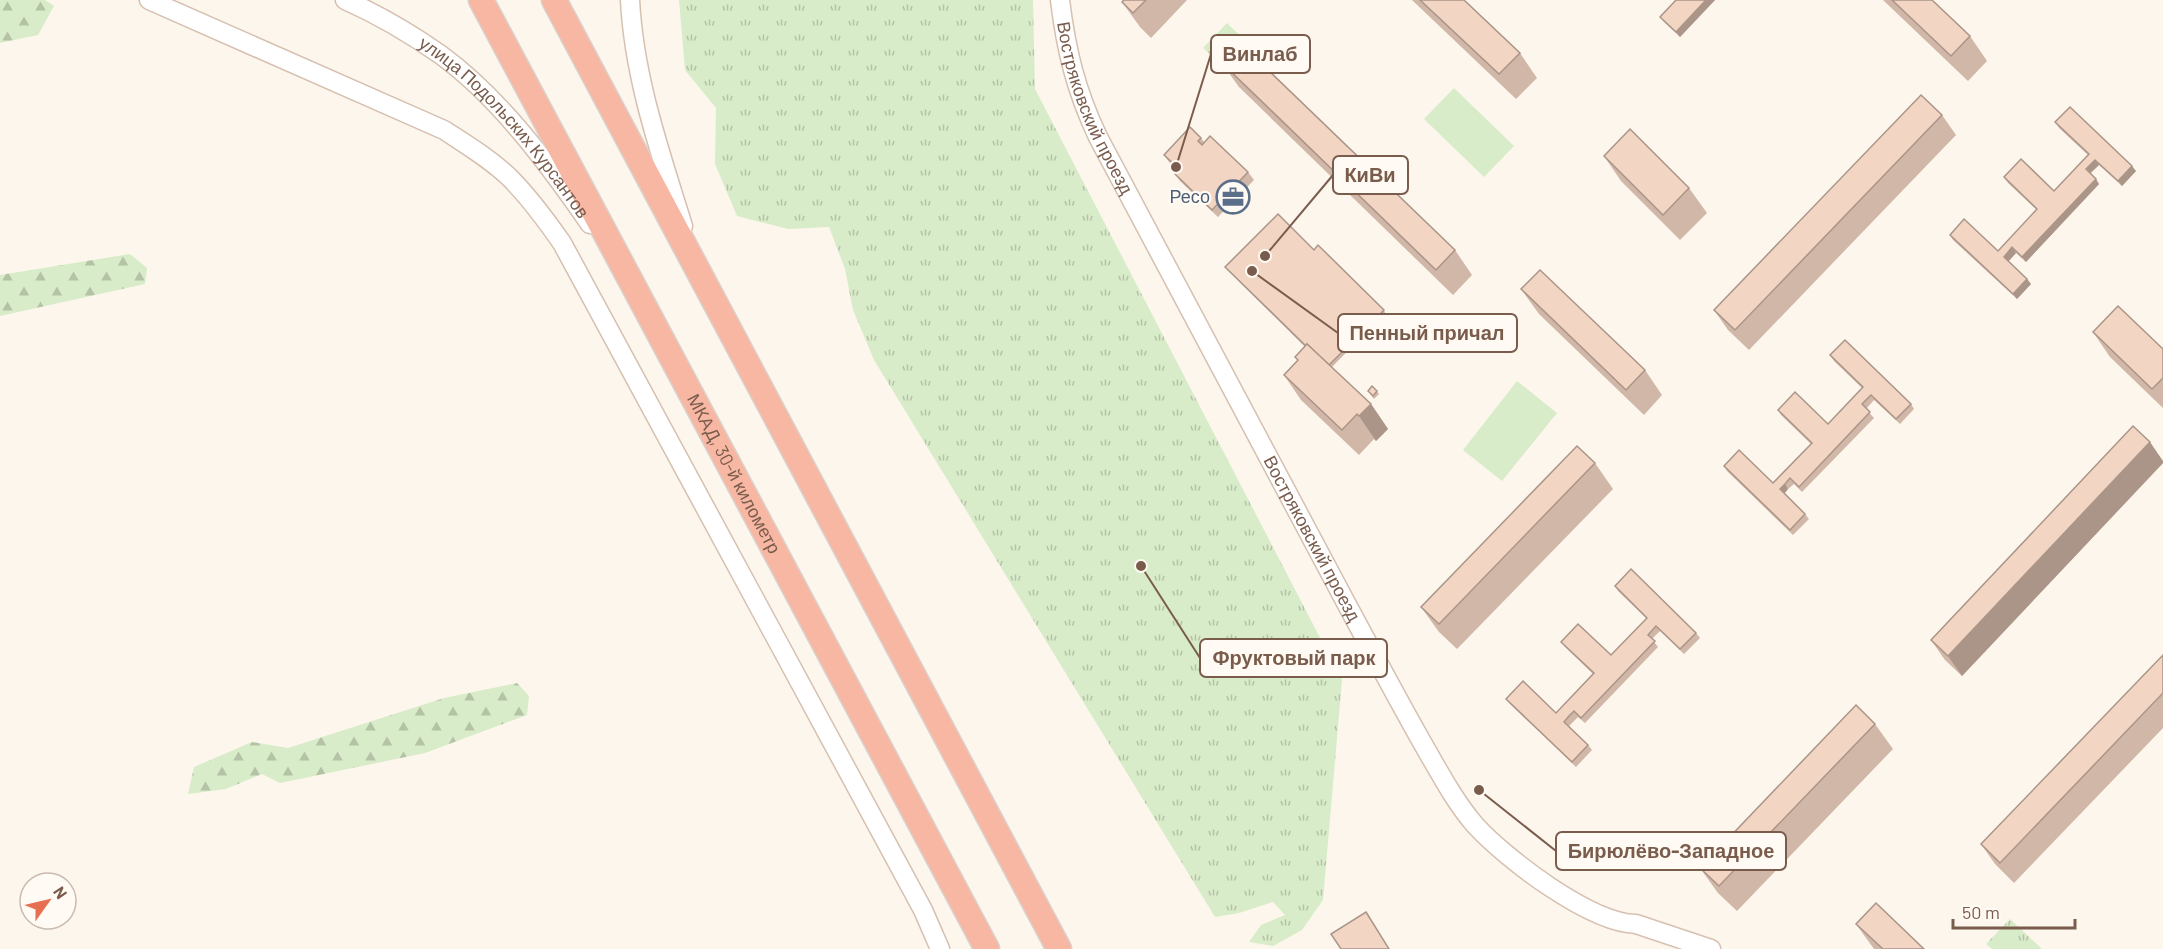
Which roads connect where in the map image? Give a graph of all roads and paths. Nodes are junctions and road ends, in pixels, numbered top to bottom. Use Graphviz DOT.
graph roads {
  1 [pos="149,0"];
  2 [pos="345,0"];
  3 [pos="481,0"];
  4 [pos="554,0"];
  5 [pos="630,0"];
  6 [pos="1060,0"];
  7 [pos="692,257"];
  8 [pos="634,287"];
  9 [pos="1706,948"];
  10 [pos="940,949"];
  11 [pos="987,949"];
  12 [pos="1059,949"];
  1 -- 10 [label="street"];
  2 -- 8 [label="street, улица Подольских Курсантов"];
  3 -- 8 [label="highway, МКАД, 30-й километр"];
  4 -- 7 [label="highway"];
  5 -- 7 [label="street"];
  6 -- 9 [label="street, Востряковский проезд"];
  7 -- 12 [label="highway"];
  8 -- 11 [label="highway, МКАД, 30-й километр"];
}
